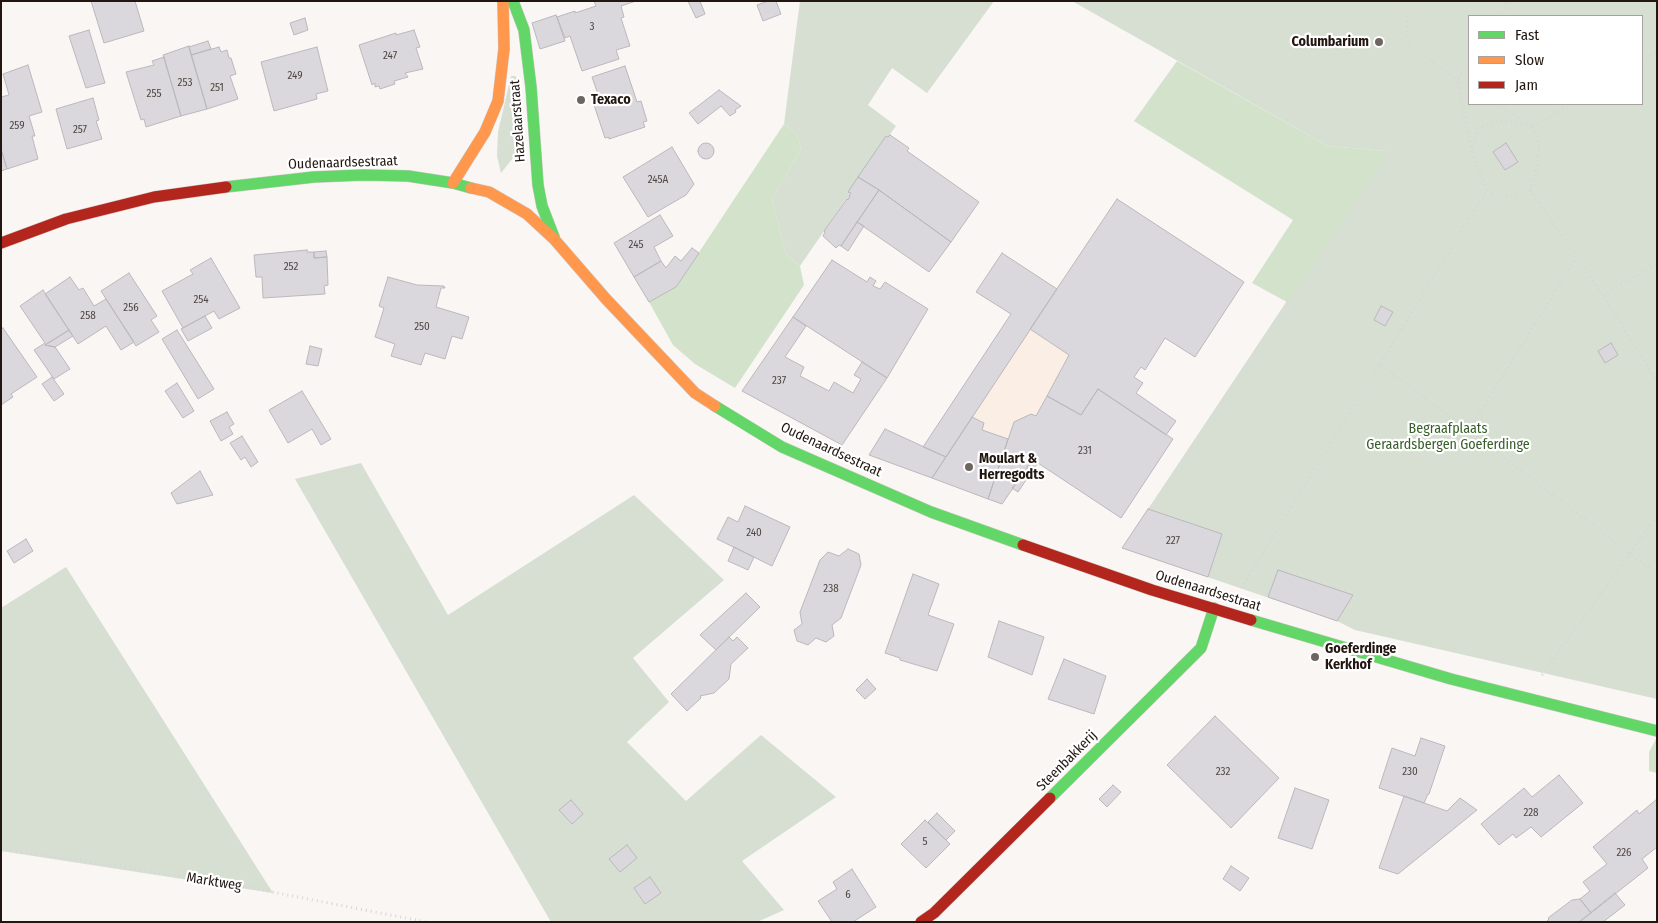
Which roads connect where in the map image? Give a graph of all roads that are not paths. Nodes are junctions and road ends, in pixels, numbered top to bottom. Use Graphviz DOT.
graph roads {
  1 [pos="503,1"];
  2 [pos="513,1"];
  3 [pos="453,183"];
  4 [pos="554,239"];
  5 [pos="1,243"];
  6 [pos="1214,608"];
  7 [pos="1657,731"];
  8 [pos="921,922"];
  1 -- 3 [label="main road, Hazelaarstraat"];
  2 -- 4 [label="main road, Hazelaarstraat"];
  3 -- 4 [label="main road, Oudenaardsestraat"];
  3 -- 5 [label="main road, Oudenaardsestraat"];
  4 -- 6 [label="main road, Oudenaardsestraat"];
  6 -- 7 [label="main road, Oudenaardsestraat"];
  6 -- 8 [label="main road, Steenbakkerij"];
}
